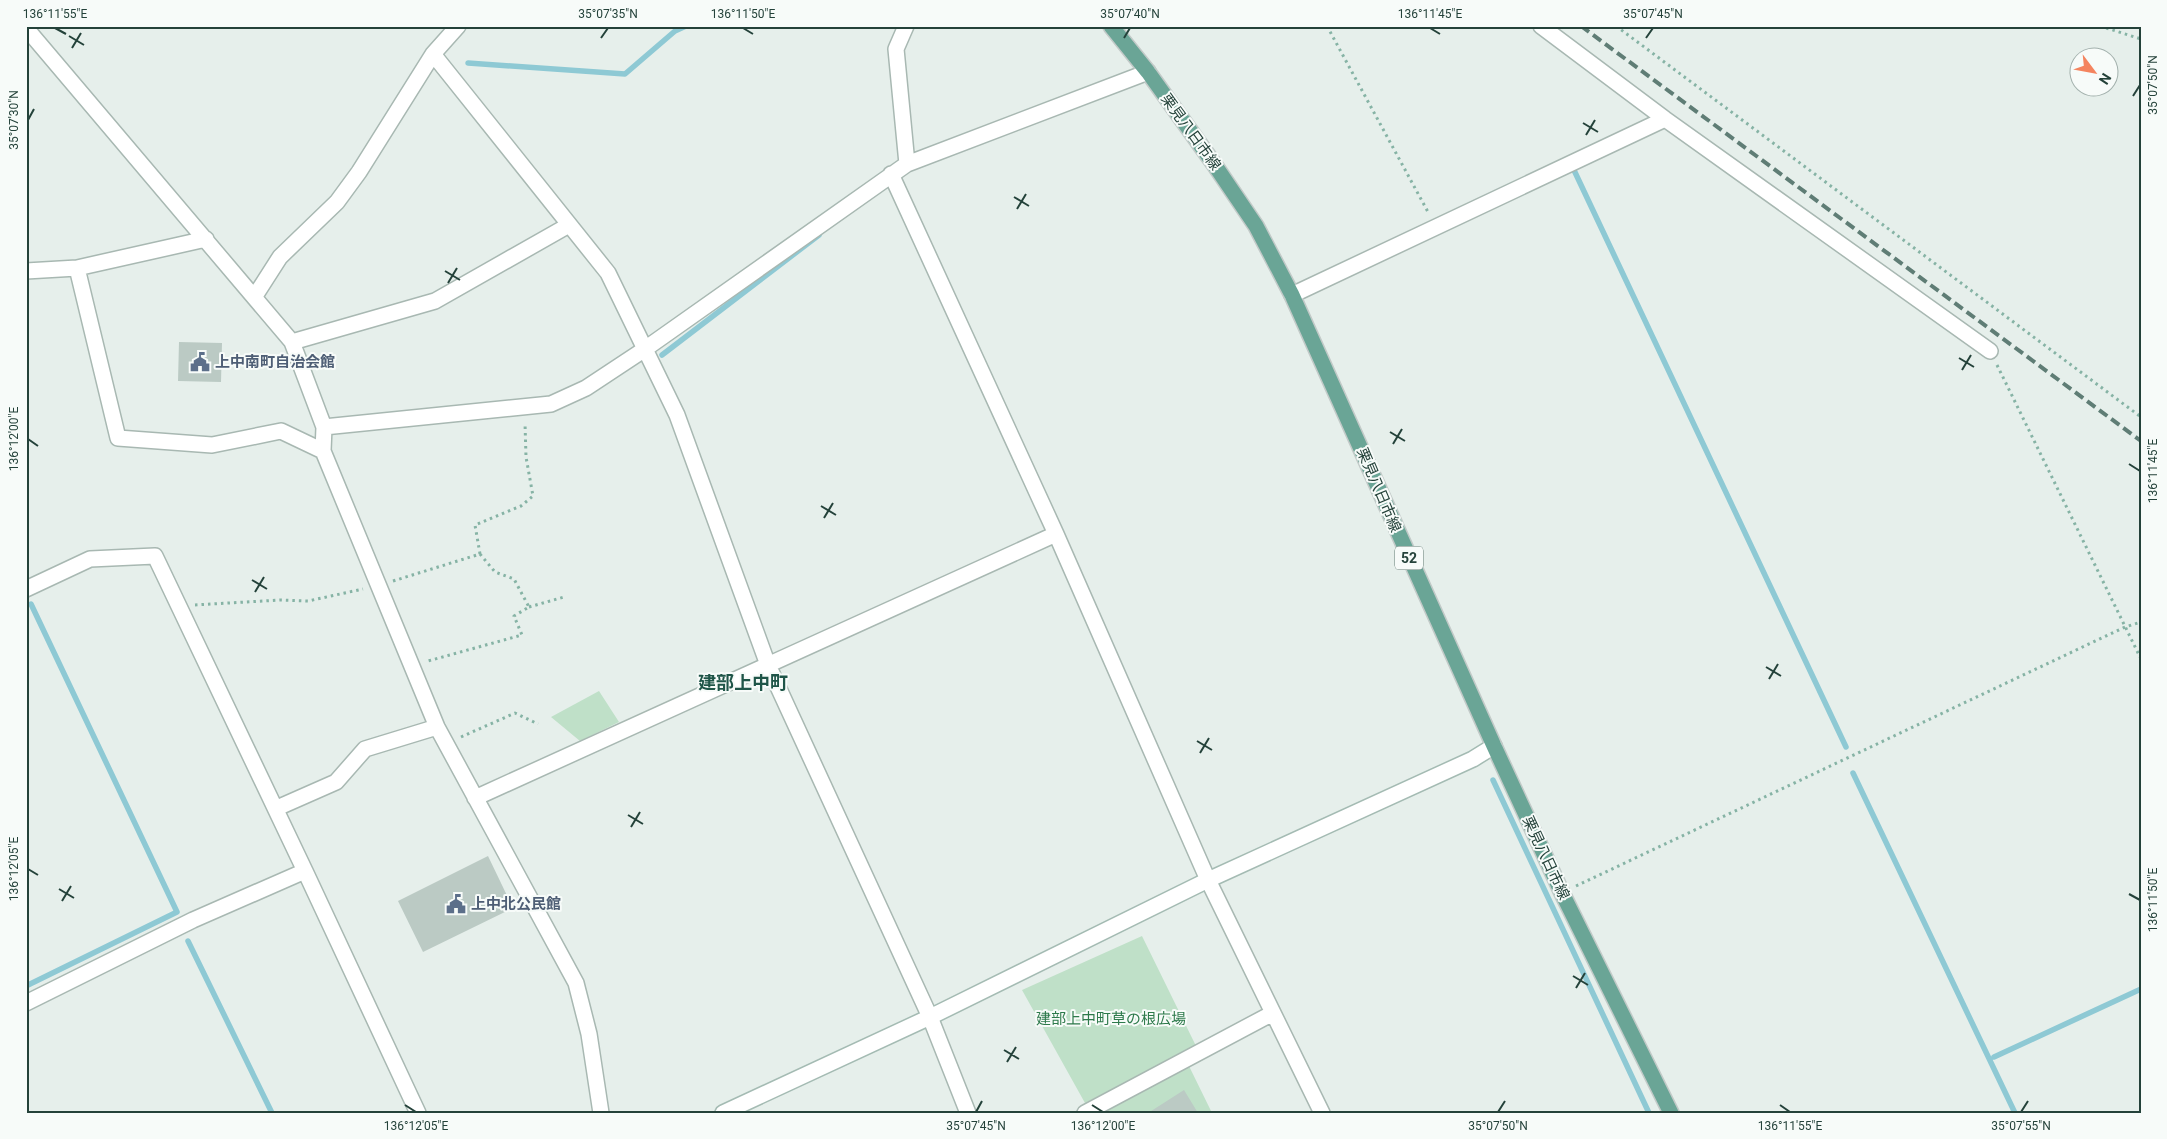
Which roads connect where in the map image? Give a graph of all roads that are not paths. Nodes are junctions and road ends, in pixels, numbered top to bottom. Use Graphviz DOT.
graph roads {
  1 [pos="458,26"];
  2 [pos="906,26"];
  3 [pos="1111,26"];
  4 [pos="1541,26"];
  5 [pos="26,28"];
  6 [pos="433,54"];
  7 [pos="1148,72"];
  8 [pos="1665,119"];
  9 [pos="907,164"];
  10 [pos="891,174"];
  11 [pos="569,225"];
  12 [pos="206,239"];
  13 [pos="77,268"];
  14 [pos="26,271"];
  15 [pos="1292,294"];
  16 [pos="255,296"];
  17 [pos="292,342"];
  18 [pos="645,349"];
  19 [pos="1990,351"];
  20 [pos="324,427"];
  21 [pos="323,451"];
  22 [pos="1056,534"];
  23 [pos="26,589"];
  24 [pos="768,665"];
  25 [pos="437,727"];
  26 [pos="1494,746"];
  27 [pos="475,798"];
  28 [pos="277,808"];
  29 [pos="305,871"];
  30 [pos="1208,880"];
  31 [pos="26,1003"];
  32 [pos="1273,1013"];
  33 [pos="930,1016"];
  34 [pos="1317,1111"];
  35 [pos="418,1113"];
  36 [pos="601,1113"];
  37 [pos="722,1113"];
  38 [pos="968,1113"];
  39 [pos="1084,1113"];
  40 [pos="1671,1113"];
  1 -- 6 [label="street"];
  2 -- 9 [label="street"];
  3 -- 7 [label="main road, 栗見八日市線 / 52"];
  4 -- 8 [label="street"];
  5 -- 12 [label="street"];
  6 -- 11 [label="street"];
  6 -- 16 [label="street"];
  7 -- 9 [label="street"];
  7 -- 15 [label="main road, 栗見八日市線 / 52"];
  8 -- 15 [label="street"];
  8 -- 19 [label="street"];
  9 -- 10 [label="street"];
  10 -- 18 [label="street"];
  10 -- 22 [label="street"];
  11 -- 17 [label="street"];
  11 -- 18 [label="street"];
  12 -- 13 [label="street"];
  12 -- 16 [label="street"];
  13 -- 14 [label="street"];
  13 -- 21 [label="street"];
  15 -- 26 [label="main road, 栗見八日市線 / 52"];
  16 -- 17 [label="street"];
  17 -- 20 [label="street"];
  18 -- 20 [label="street"];
  18 -- 24 [label="street"];
  20 -- 21 [label="street"];
  21 -- 25 [label="street"];
  22 -- 24 [label="street"];
  22 -- 30 [label="street"];
  23 -- 28 [label="street"];
  24 -- 27 [label="street"];
  24 -- 33 [label="street"];
  25 -- 27 [label="street"];
  25 -- 28 [label="street"];
  26 -- 30 [label="street"];
  26 -- 40 [label="main road, 栗見八日市線 / 52"];
  27 -- 36 [label="street"];
  28 -- 29 [label="street"];
  29 -- 31 [label="street"];
  29 -- 35 [label="street"];
  30 -- 32 [label="street"];
  30 -- 33 [label="street"];
  32 -- 34 [label="street"];
  32 -- 39 [label="street"];
  33 -- 37 [label="street"];
  33 -- 38 [label="street"];
}
